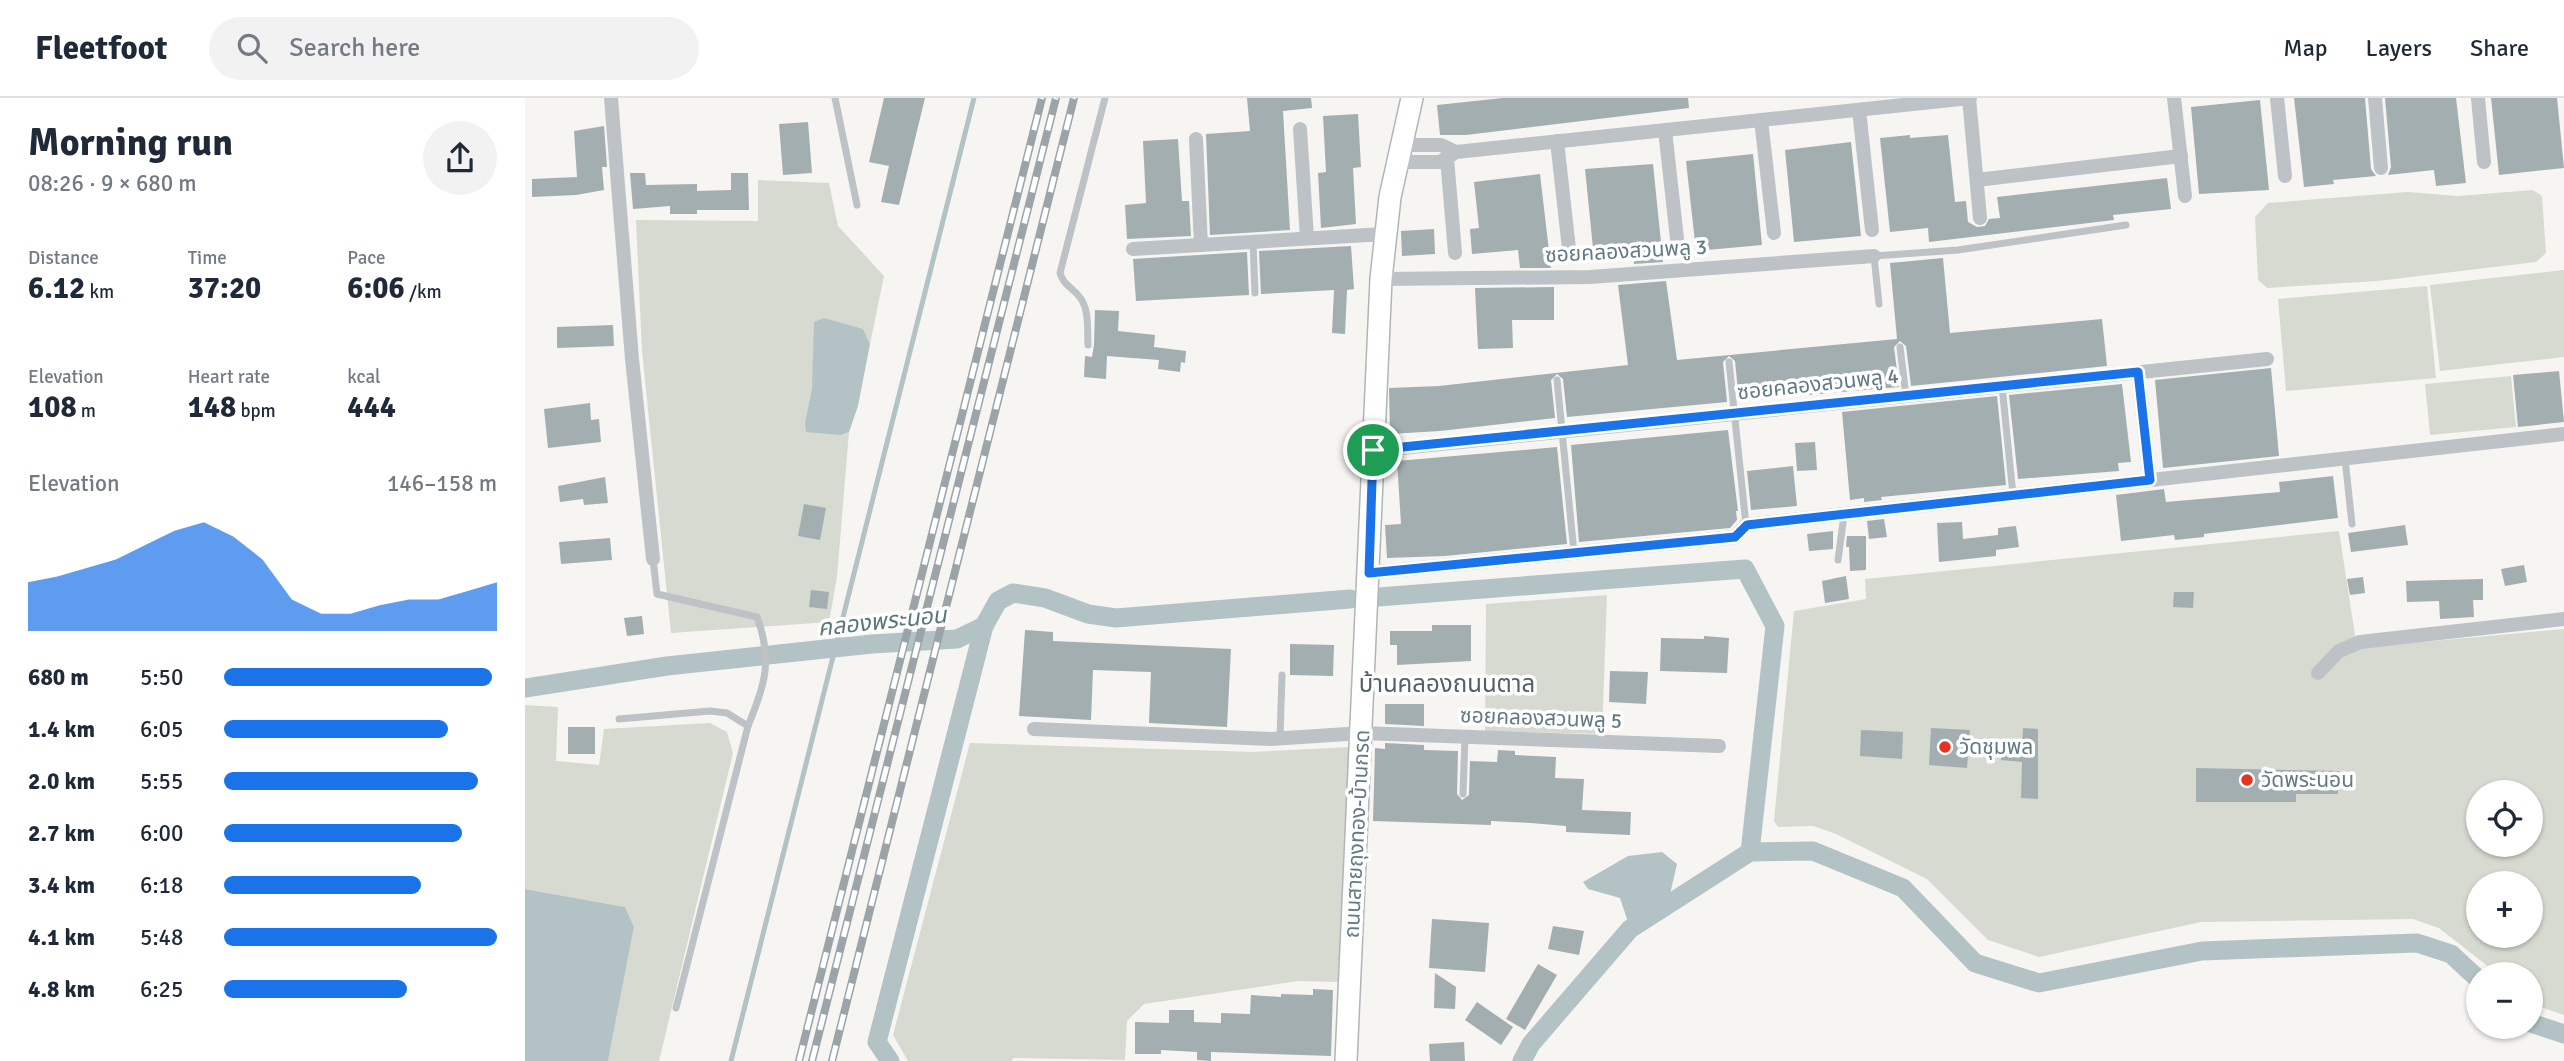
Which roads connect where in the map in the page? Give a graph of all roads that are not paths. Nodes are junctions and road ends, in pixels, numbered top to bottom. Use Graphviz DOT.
graph roads {
  1 [pos="611,98"];
  2 [pos="835,98"];
  3 [pos="1105,98"];
  4 [pos="1970,98"];
  5 [pos="2174,98"];
  6 [pos="2277,98"];
  7 [pos="2375,98"];
  8 [pos="2478,98"];
  9 [pos="1411,102"];
  10 [pos="1859,110"];
  11 [pos="1761,120"];
  12 [pos="1300,129"];
  13 [pos="1665,130"];
  14 [pos="1196,139"];
  15 [pos="1557,141"];
  16 [pos="1399,154"];
  17 [pos="1445,154"];
  18 [pos="2181,156"];
  19 [pos="2484,162"];
  20 [pos="2381,168"];
  21 [pos="2285,176"];
  22 [pos="1977,180"];
  23 [pos="2185,196"];
  24 [pos="857,205"];
  25 [pos="1980,218"];
  26 [pos="2126,225"];
  27 [pos="1872,230"];
  28 [pos="1774,233"];
  29 [pos="1385,234"];
  30 [pos="1307,239"];
  31 [pos="1677,239"];
  32 [pos="1253,242"];
  33 [pos="1201,245"];
  34 [pos="1569,248"];
  35 [pos="1133,249"];
  36 [pos="1455,253"];
  37 [pos="1874,256"];
  38 [pos="1381,279"];
  39 [pos="1255,293"];
  40 [pos="1879,304"];
  41 [pos="1088,345"];
  42 [pos="1900,347"];
  43 [pos="2267,359"];
  44 [pos="1729,362"];
  45 [pos="2138,372"];
  46 [pos="1557,380"];
  47 [pos="2002,386"];
  48 [pos="1906,396"];
  49 [pos="1735,413"];
  50 [pos="1562,431"];
  51 [pos="2564,434"];
  52 [pos="1373,450"];
  53 [pos="2345,459"];
  54 [pos="2150,480"];
  55 [pos="2013,495"];
  56 [pos="1844,514"];
  57 [pos="2352,524"];
  58 [pos="1747,525"];
  59 [pos="1574,553"];
  60 [pos="653,559"];
  61 [pos="1838,560"];
  62 [pos="1369,573"];
  63 [pos="2564,620"];
  64 [pos="2318,673"];
  65 [pos="1282,675"];
  66 [pos="619,719"];
  67 [pos="748,726"];
  68 [pos="1034,729"];
  69 [pos="1362,733"];
  70 [pos="1465,736"];
  71 [pos="1280,738"];
  72 [pos="1719,746"];
  73 [pos="1463,794"];
  74 [pos="676,1008"];
  75 [pos="1346,1061"];
  1 -- 60 [label="street"];
  2 -- 24 [label="lane"];
  3 -- 41 [label="lane"];
  4 -- 10 [label="street"];
  4 -- 22 [label="street"];
  5 -- 18 [label="street"];
  6 -- 21 [label="street"];
  7 -- 20 [label="street"];
  8 -- 19 [label="street"];
  9 -- 16 [label="street, ถนนสายถุงทอง-บ้านกรด"];
  10 -- 11 [label="street"];
  10 -- 27 [label="street"];
  11 -- 13 [label="street"];
  11 -- 28 [label="street"];
  12 -- 30 [label="street"];
  13 -- 15 [label="street"];
  13 -- 31 [label="street"];
  14 -- 33 [label="street"];
  15 -- 17 [label="street"];
  15 -- 34 [label="street"];
  16 -- 17 [label="street"];
  16 -- 29 [label="street, ถนนสายถุงทอง-บ้านกรด"];
  17 -- 36 [label="street"];
  18 -- 22 [label="street"];
  18 -- 23 [label="street"];
  22 -- 25 [label="street"];
  26 -- 37 [label="lane"];
  29 -- 30 [label="street"];
  29 -- 38 [label="street, ถนนสายถุงทอง-บ้านกรด"];
  30 -- 32 [label="street"];
  32 -- 33 [label="street"];
  32 -- 39 [label="lane"];
  33 -- 35 [label="street"];
  37 -- 38 [label="street, ซอยคลองสวนพลู 3"];
  37 -- 40 [label="lane"];
  38 -- 52 [label="street, ถนนสายถุงทอง-บ้านกรด"];
  42 -- 48 [label="lane"];
  43 -- 45 [label="street, ซอยคลองสวนพลู 4"];
  44 -- 49 [label="lane"];
  45 -- 47 [label="street, ซอยคลองสวนพลู 4"];
  45 -- 54 [label="street"];
  46 -- 50 [label="lane"];
  47 -- 48 [label="street, ซอยคลองสวนพลู 4"];
  47 -- 55 [label="lane"];
  48 -- 49 [label="street, ซอยคลองสวนพลู 4"];
  49 -- 50 [label="street, ซอยคลองสวนพลู 4"];
  49 -- 58 [label="lane"];
  50 -- 52 [label="street, ซอยคลองสวนพลู 4"];
  50 -- 59 [label="lane"];
  51 -- 53 [label="street"];
  52 -- 62 [label="street, ถนนสายถุงทอง-บ้านกรด"];
  53 -- 54 [label="street"];
  53 -- 57 [label="lane"];
  54 -- 55 [label="street"];
  55 -- 56 [label="street"];
  56 -- 58 [label="street"];
  56 -- 61 [label="lane"];
  58 -- 59 [label="street"];
  59 -- 62 [label="street"];
  60 -- 67 [label="lane"];
  62 -- 69 [label="street, ถนนสายถุงทอง-บ้านกรด"];
  63 -- 64 [label="street"];
  65 -- 71 [label="lane"];
  66 -- 67 [label="lane"];
  67 -- 74 [label="lane"];
  68 -- 71 [label="street, ซอยคลองสวนพลู 5"];
  69 -- 70 [label="street, ซอยคลองสวนพลู 5"];
  69 -- 71 [label="street, ซอยคลองสวนพลู 5"];
  69 -- 75 [label="street, ถนนสายถุงทอง-บ้านกรด"];
  70 -- 72 [label="street, ซอยคลองสวนพลู 5"];
  70 -- 73 [label="lane"];
}
